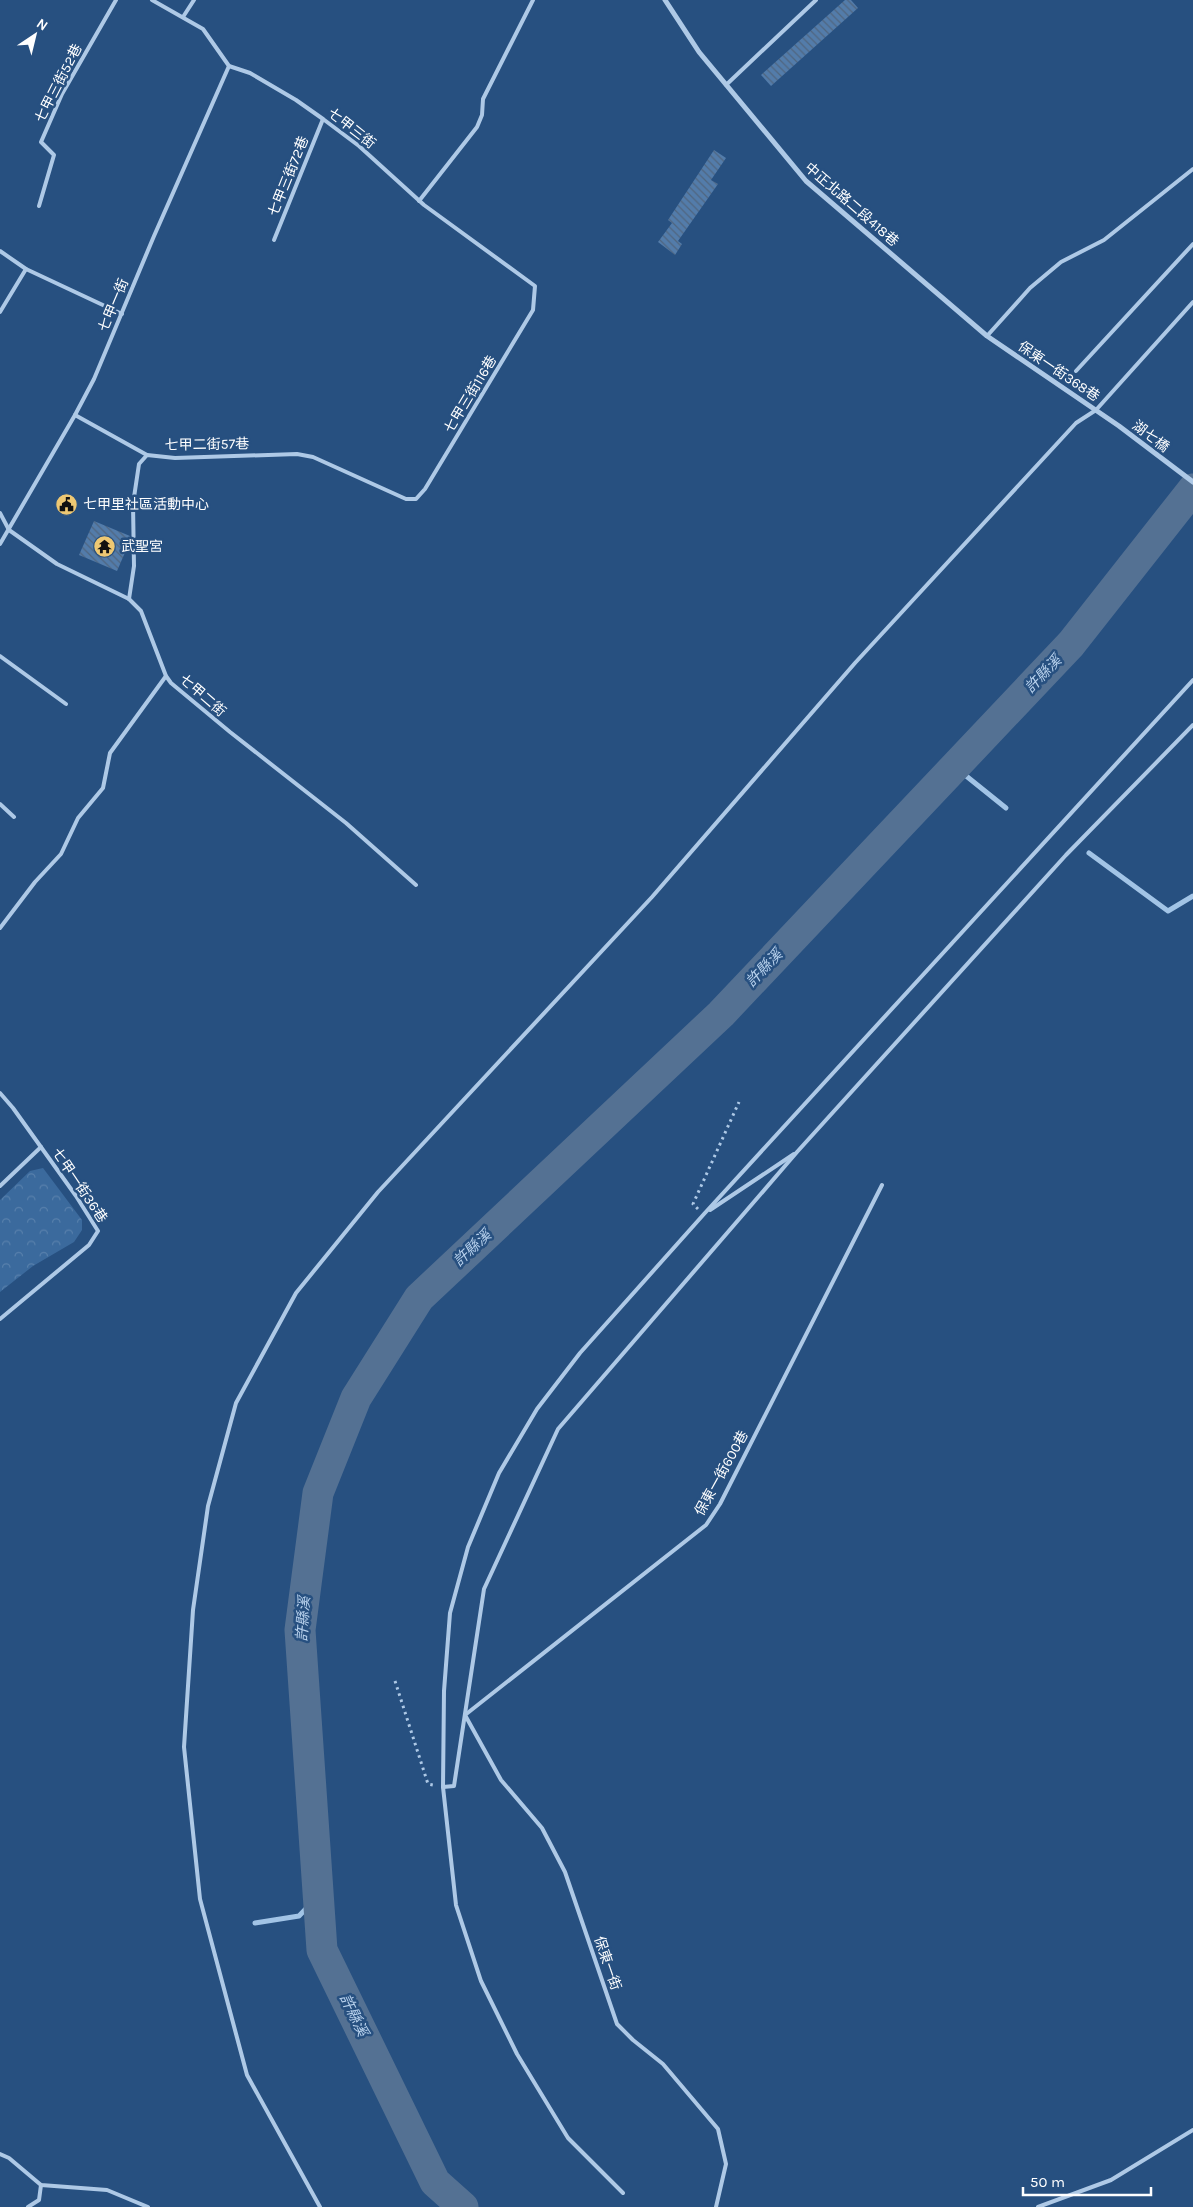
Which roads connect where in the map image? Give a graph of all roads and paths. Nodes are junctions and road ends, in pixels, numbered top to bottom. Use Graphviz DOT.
graph roads {
  1 [pos="116,0"];
  2 [pos="152,0"];
  3 [pos="194,0"];
  4 [pos="533,0"];
  5 [pos="665,0"];
  6 [pos="816,0"];
  7 [pos="183,17"];
  8 [pos="229,66"];
  9 [pos="726,85"];
  10 [pos="323,119"];
  11 [pos="1193,169"];
  12 [pos="419,200"];
  13 [pos="39,206"];
  14 [pos="274,240"];
  15 [pos="1193,244"];
  16 [pos="0,251"];
  17 [pos="26,269"];
  18 [pos="535,286"];
  19 [pos="1193,302"];
  20 [pos="0,312"];
  21 [pos="122,314"];
  22 [pos="987,336"];
  23 [pos="1076,371"];
  24 [pos="1096,410"];
  25 [pos="75,415"];
  26 [pos="1119,426"];
  27 [pos="147,456"];
  28 [pos="1193,482"];
  29 [pos="406,499"];
  30 [pos="0,513"];
  31 [pos="9,530"];
  32 [pos="0,544"];
  33 [pos="129,599"];
  34 [pos="0,656"];
  35 [pos="166,676"];
  36 [pos="1193,680"];
  37 [pos="66,704"];
  38 [pos="1193,725"];
  39 [pos="0,804"];
  40 [pos="14,817"];
  41 [pos="416,885"];
  42 [pos="0,928"];
  43 [pos="0,1093"];
  44 [pos="739,1102"];
  45 [pos="41,1147"];
  46 [pos="797,1152"];
  47 [pos="882,1185"];
  48 [pos="0,1186"];
  49 [pos="704,1214"];
  50 [pos="0,1318"];
  51 [pos="395,1680"];
  52 [pos="465,1715"];
  53 [pos="443,1787"];
  54 [pos="1193,2130"];
  55 [pos="0,2154"];
  56 [pos="41,2185"];
  57 [pos="622,2193"];
  58 [pos="28,2207"];
  59 [pos="148,2207"];
  60 [pos="320,2207"];
  61 [pos="716,2207"];
  62 [pos="1038,2207"];
  1 -- 13 [label="lane, 七甲三街52巷"];
  2 -- 7 [label="lane"];
  3 -- 7 [label="lane"];
  4 -- 12 [label="lane"];
  5 -- 9 [label="street, 中正北路二段418巷"];
  6 -- 9 [label="lane"];
  7 -- 8 [label="lane"];
  8 -- 10 [label="lane, 七甲三街"];
  8 -- 21 [label="lane, 七甲一街"];
  9 -- 22 [label="street, 中正北路二段418巷"];
  10 -- 12 [label="lane, 七甲三街"];
  10 -- 14 [label="lane, 七甲三街72巷"];
  11 -- 22 [label="lane"];
  12 -- 18 [label="lane, 七甲三街"];
  15 -- 23 [label="lane"];
  16 -- 17 [label="lane"];
  17 -- 20 [label="lane"];
  17 -- 21 [label="lane"];
  18 -- 29 [label="lane, 七甲三街116巷"];
  19 -- 24 [label="lane"];
  21 -- 25 [label="lane, 七甲一街"];
  22 -- 24 [label="street, 保東一街368巷"];
  24 -- 26 [label="street, 保東一街368巷"];
  24 -- 60 [label="lane"];
  25 -- 27 [label="lane"];
  25 -- 31 [label="lane, 七甲一街"];
  26 -- 28 [label="street, 湖七橋"];
  27 -- 29 [label="lane, 七甲二街57巷"];
  27 -- 33 [label="lane, 七甲二街57巷"];
  30 -- 31 [label="lane, 七甲二街"];
  31 -- 32 [label="lane, 七甲一街"];
  31 -- 33 [label="lane, 七甲二街"];
  33 -- 35 [label="lane, 七甲二街"];
  34 -- 37 [label="lane"];
  35 -- 41 [label="lane, 七甲二街"];
  35 -- 42 [label="lane"];
  36 -- 49 [label="lane"];
  38 -- 46 [label="lane"];
  39 -- 40 [label="lane"];
  43 -- 45 [label="lane, 七甲一街36巷"];
  44 -- 49 [label="path"];
  45 -- 48 [label="lane"];
  45 -- 50 [label="lane, 七甲一街36巷"];
  46 -- 49 [label="lane"];
  46 -- 52 [label="lane"];
  47 -- 52 [label="lane, 保東一街600巷"];
  49 -- 53 [label="lane"];
  51 -- 53 [label="path"];
  52 -- 53 [label="lane"];
  52 -- 61 [label="lane, 保東一街"];
  53 -- 57 [label="lane"];
  54 -- 62 [label="lane"];
  55 -- 56 [label="lane"];
  56 -- 58 [label="lane"];
  56 -- 59 [label="lane"];
}
